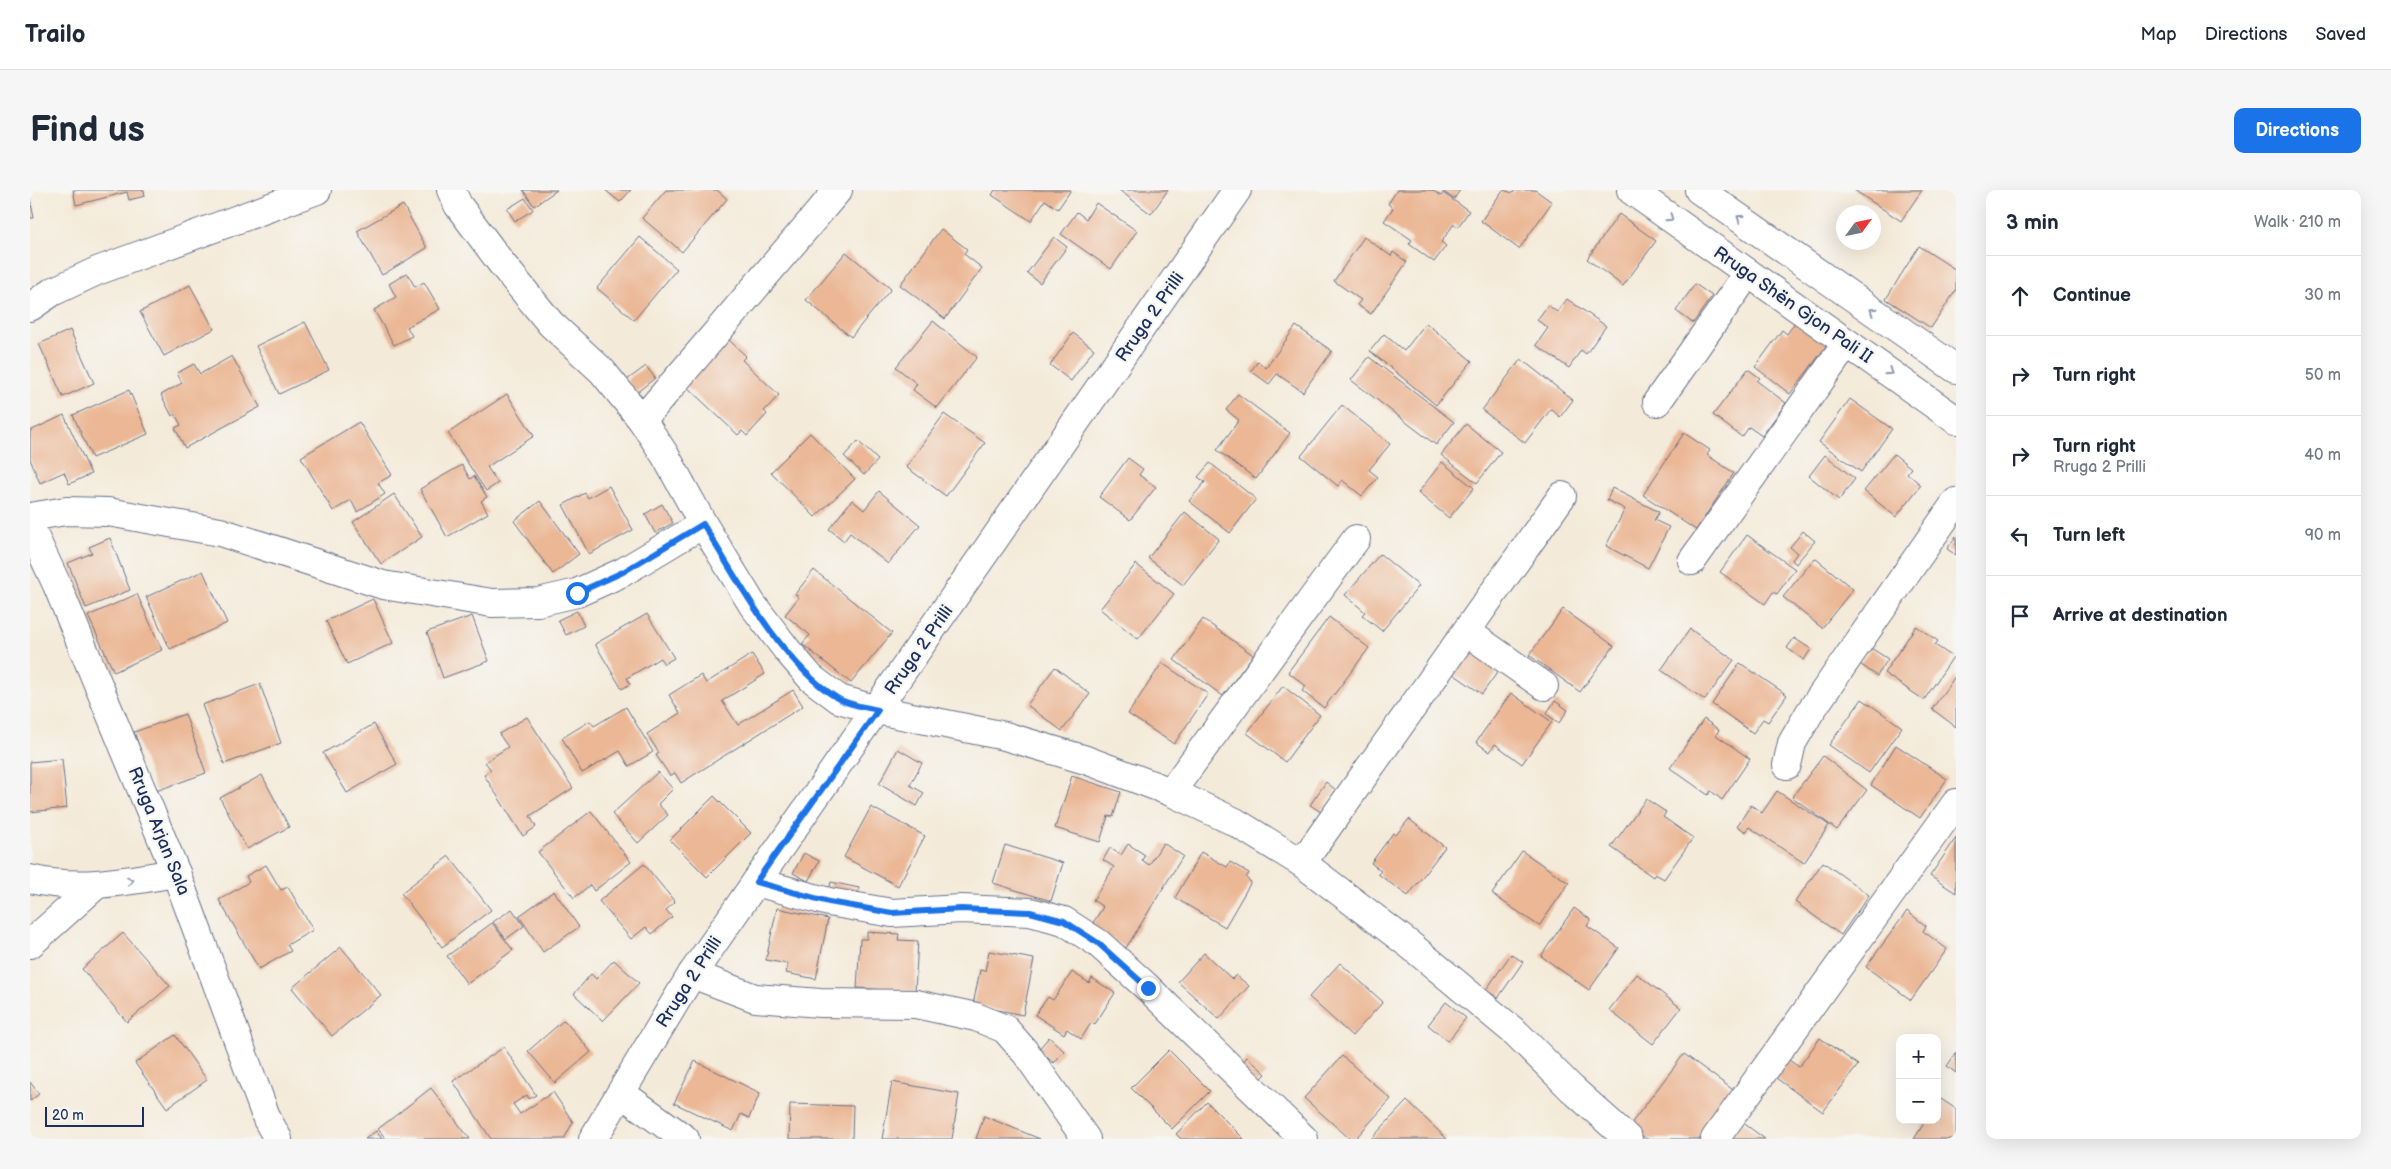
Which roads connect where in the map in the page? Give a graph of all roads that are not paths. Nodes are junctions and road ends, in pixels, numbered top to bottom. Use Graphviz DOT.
graph roads {
  1 [pos="317,190"];
  2 [pos="451,190"];
  3 [pos="838,190"];
  4 [pos="1238,190"];
  5 [pos="1631,190"];
  6 [pos="1699,190"];
  7 [pos="1748,273"];
  8 [pos="30,307"];
  9 [pos="1847,343"];
  10 [pos="1956,369"];
  11 [pos="1657,402"];
  12 [pos="642,420"];
  13 [pos="1956,420"];
  14 [pos="1562,496"];
  15 [pos="1956,502"];
  16 [pos="30,518"];
  17 [pos="703,524"];
  18 [pos="30,527"];
  19 [pos="1356,539"];
  20 [pos="1692,561"];
  21 [pos="1467,632"];
  22 [pos="1544,686"];
  23 [pos="878,710"];
  24 [pos="1786,765"];
  25 [pos="1171,792"];
  26 [pos="1956,804"];
  27 [pos="1302,863"];
  28 [pos="176,873"];
  29 [pos="30,880"];
  30 [pos="756,882"];
  31 [pos="96,885"];
  32 [pos="30,944"];
  33 [pos="692,974"];
  34 [pos="621,1093"];
  35 [pos="278,1139"];
  36 [pos="592,1139"];
  37 [pos="685,1139"];
  38 [pos="1086,1139"];
  39 [pos="1304,1139"];
  40 [pos="1628,1139"];
  41 [pos="1715,1139"];
  1 -- 8 [label="street"];
  2 -- 12 [label="street"];
  3 -- 12 [label="street"];
  4 -- 23 [label="street, Rruga 2 Prilli"];
  5 -- 7 [label="street, Rruga Shën Gjon Pali II, one-way"];
  10 -- 6 [label="street, one-way"];
  7 -- 9 [label="street, Rruga Shën Gjon Pali II"];
  7 -- 11 [label="street"];
  9 -- 13 [label="street, Rruga Shën Gjon Pali II, one-way"];
  9 -- 20 [label="street"];
  12 -- 17 [label="street"];
  14 -- 21 [label="street"];
  15 -- 24 [label="street"];
  16 -- 17 [label="street"];
  17 -- 23 [label="street"];
  18 -- 28 [label="street, Rruga Arjan Sala"];
  19 -- 25 [label="street"];
  21 -- 22 [label="street"];
  21 -- 27 [label="street"];
  23 -- 25 [label="street"];
  23 -- 30 [label="street, Rruga 2 Prilli"];
  25 -- 27 [label="street"];
  26 -- 41 [label="street"];
  27 -- 40 [label="street"];
  31 -- 28 [label="street, one-way"];
  28 -- 35 [label="street, Rruga Arjan Sala"];
  29 -- 31 [label="street"];
  30 -- 33 [label="street, Rruga 2 Prilli"];
  30 -- 39 [label="street"];
  31 -- 32 [label="street"];
  33 -- 34 [label="street, Rruga 2 Prilli"];
  33 -- 38 [label="street"];
  34 -- 36 [label="street, Rruga 2 Prilli"];
  34 -- 37 [label="street"];
}
